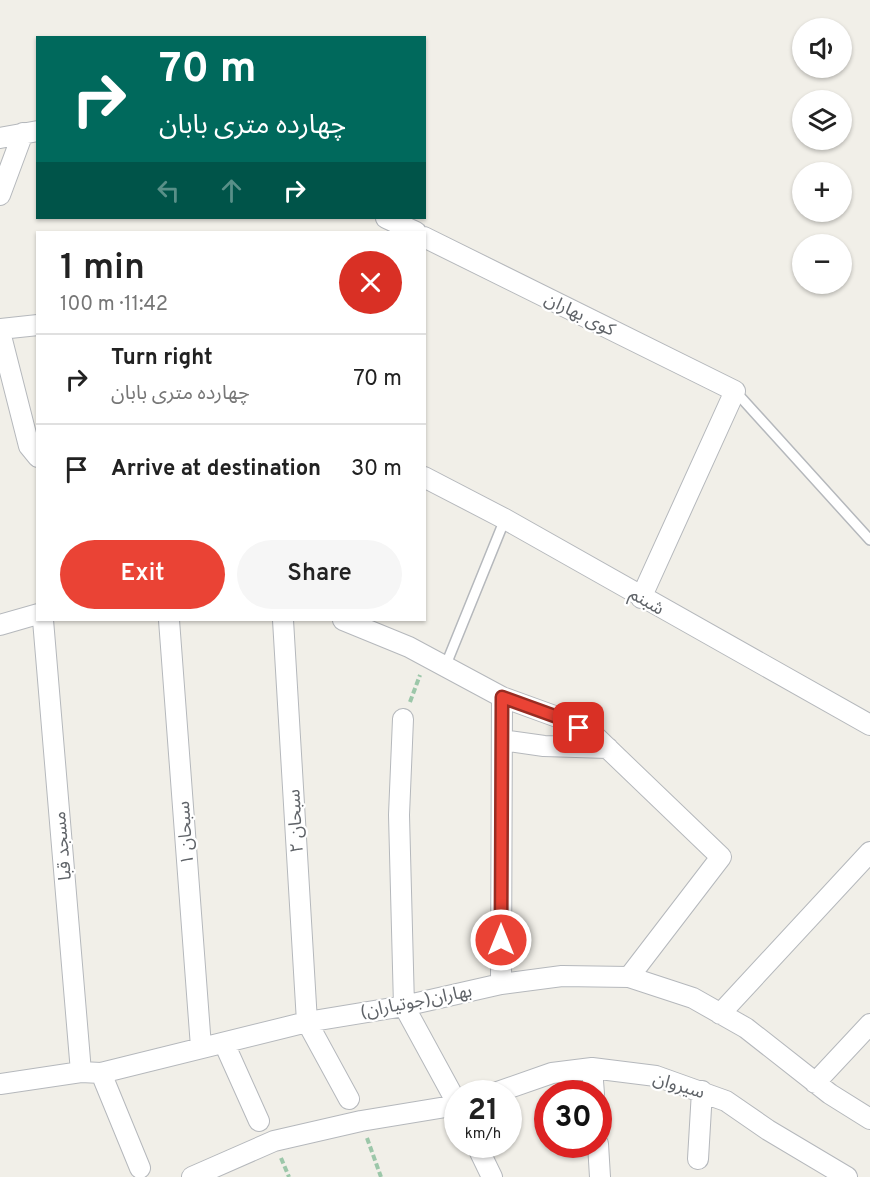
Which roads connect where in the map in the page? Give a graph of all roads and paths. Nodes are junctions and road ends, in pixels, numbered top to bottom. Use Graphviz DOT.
graph roads {
  1 [pos="30,132"];
  2 [pos="0,138"];
  3 [pos="0,195"];
  4 [pos="388,219"];
  5 [pos="414,231"];
  6 [pos="426,238"];
  7 [pos="36,326"];
  8 [pos="0,330"];
  9 [pos="735,391"];
  10 [pos="36,455"];
  11 [pos="426,478"];
  12 [pos="505,519"];
  13 [pos="870,540"];
  14 [pos="641,598"];
  15 [pos="36,615"];
  16 [pos="43,621"];
  17 [pos="169,621"];
  18 [pos="283,621"];
  19 [pos="345,621"];
  20 [pos="0,626"];
  21 [pos="426,658"];
  22 [pos="445,669"];
  23 [pos="502,697"];
  24 [pos="403,719"];
  25 [pos="870,725"];
  26 [pos="502,740"];
  27 [pos="603,743"];
  28 [pos="870,852"];
  29 [pos="628,977"];
  30 [pos="501,984"];
  31 [pos="404,1006"];
  32 [pos="720,1014"];
  33 [pos="307,1022"];
  34 [pos="870,1024"];
  35 [pos="224,1043"];
  36 [pos="201,1047"];
  37 [pos="592,1068"];
  38 [pos="91,1073"];
  39 [pos="444,1080"];
  40 [pos="593,1080"];
  41 [pos="815,1083"];
  42 [pos="0,1084"];
  43 [pos="522,1084"];
  44 [pos="702,1091"];
  45 [pos="349,1100"];
  46 [pos="444,1107"];
  47 [pos="870,1119"];
  48 [pos="259,1121"];
  49 [pos="361,1121"];
  50 [pos="483,1158"];
  51 [pos="599,1158"];
  52 [pos="698,1159"];
  53 [pos="140,1168"];
  54 [pos="825,1171"];
  55 [pos="192,1177"];
  56 [pos="381,1177"];
  57 [pos="492,1177"];
  58 [pos="600,1177"];
  59 [pos="847,1177"];
  1 -- 2 [label="street"];
  1 -- 3 [label="street"];
  4 -- 5 [label="street"];
  6 -- 9 [label="street, کوی بهاران"];
  7 -- 8 [label="street"];
  8 -- 10 [label="street"];
  9 -- 13 [label="lane"];
  9 -- 14 [label="street"];
  11 -- 12 [label="street, شبنم"];
  12 -- 14 [label="street, شبنم"];
  12 -- 22 [label="lane"];
  14 -- 25 [label="street, شبنم"];
  15 -- 20 [label="street"];
  16 -- 38 [label="street, مسجد قبا"];
  17 -- 36 [label="street, سبحان ۱"];
  18 -- 33 [label="street, سبحان ۲"];
  19 -- 21 [label="street"];
  21 -- 22 [label="street"];
  21 -- 24 [label="path"];
  22 -- 23 [label="street"];
  23 -- 26 [label="street"];
  23 -- 27 [label="street"];
  24 -- 31 [label="street"];
  26 -- 27 [label="street"];
  26 -- 30 [label="street"];
  27 -- 29 [label="street"];
  28 -- 32 [label="street"];
  29 -- 30 [label="street, بهاران(جوتیاران)"];
  29 -- 32 [label="street, بهاران(جوتیاران)"];
  30 -- 31 [label="street, بهاران(جوتیاران)"];
  31 -- 33 [label="street, بهاران(جوتیاران)"];
  31 -- 39 [label="street"];
  32 -- 41 [label="street, بهاران(جوتیاران)"];
  33 -- 35 [label="street, بهاران(جوتیاران)"];
  33 -- 45 [label="street"];
  34 -- 41 [label="street"];
  35 -- 36 [label="street, بهاران(جوتیاران)"];
  35 -- 48 [label="street"];
  36 -- 38 [label="street, بهاران(جوتیاران)"];
  37 -- 40 [label="street"];
  37 -- 43 [label="street, سیروان"];
  37 -- 44 [label="street, سیروان"];
  38 -- 42 [label="street, بهاران(جوتیاران)"];
  38 -- 53 [label="street, مسجد قبا"];
  41 -- 47 [label="street, بهاران(جوتیاران)"];
  44 -- 52 [label="street"];
  44 -- 54 [label="street, سیروان"];
  46 -- 49 [label="street"];
  49 -- 55 [label="street"];
  49 -- 56 [label="path"];
  50 -- 57 [label="street"];
  51 -- 58 [label="street"];
  54 -- 59 [label="street, سیروان"];
}
